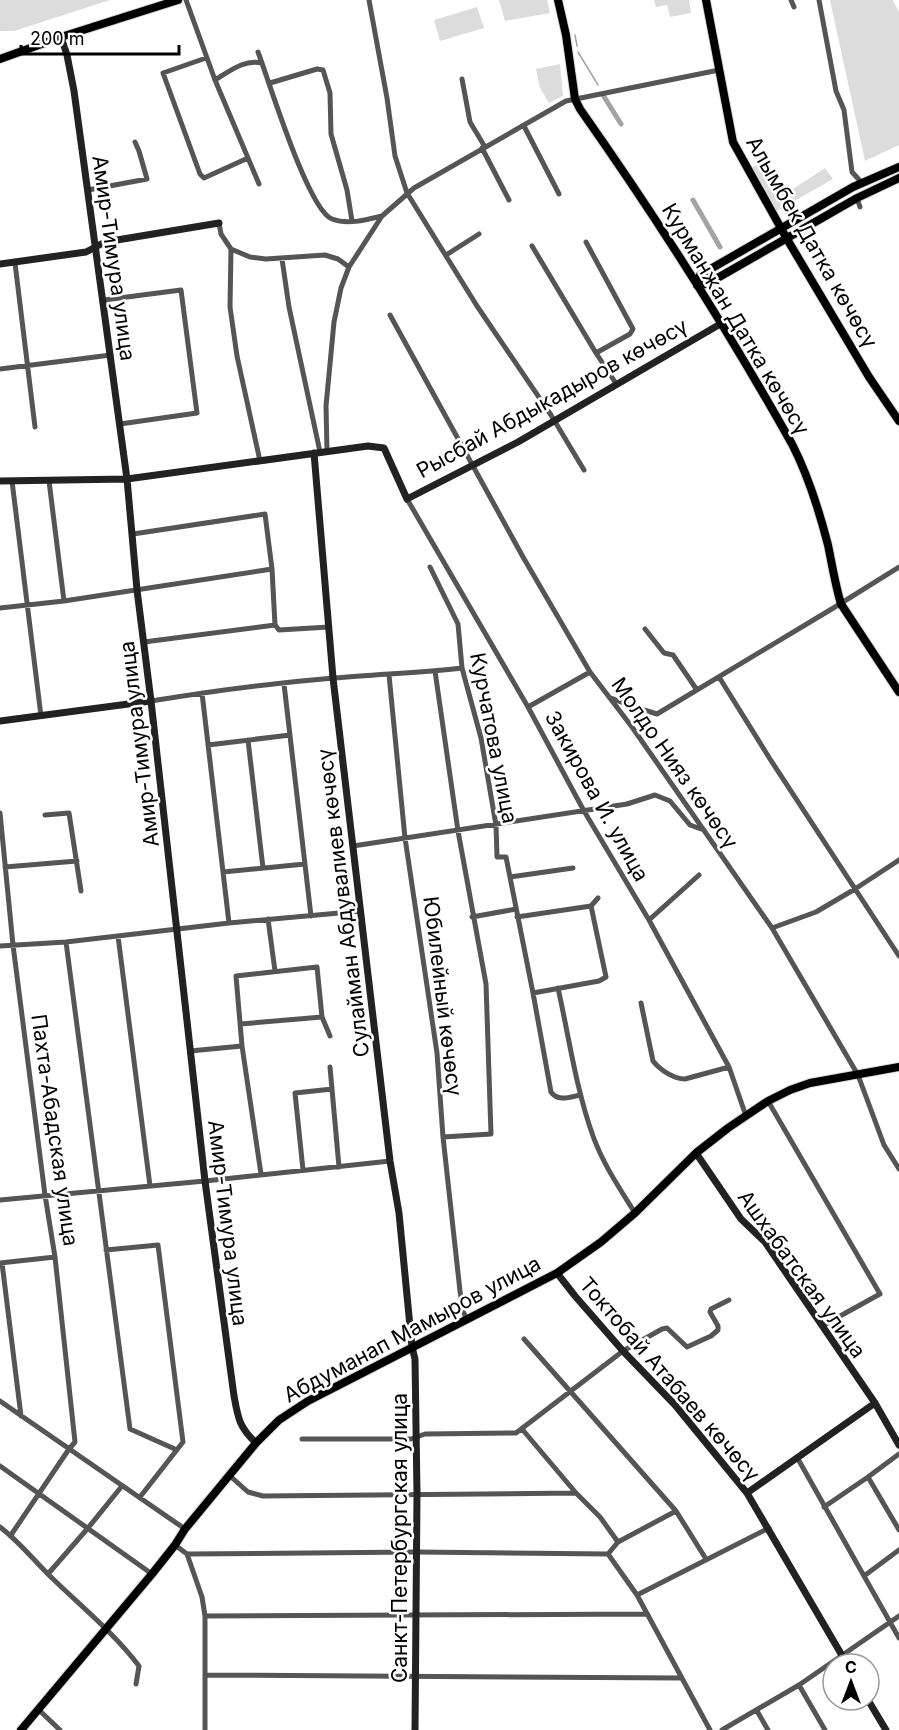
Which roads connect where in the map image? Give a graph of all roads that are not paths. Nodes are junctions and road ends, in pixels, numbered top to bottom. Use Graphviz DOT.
graph roads {
  1 [pos="178,0"];
  2 [pos="186,0"];
  3 [pos="369,0"];
  4 [pos="558,0"];
  5 [pos="706,0"];
  6 [pos="791,0"];
  7 [pos="819,0"];
  8 [pos="794,7"];
  9 [pos="61,37"];
  10 [pos="258,52"];
  11 [pos="206,58"];
  12 [pos="0,59"];
  13 [pos="262,63"];
  14 [pos="718,70"];
  15 [pos="462,79"];
  16 [pos="215,80"];
  17 [pos="270,82"];
  18 [pos="575,99"];
  19 [pos="524,126"];
  20 [pos="135,142"];
  21 [pos="484,148"];
  22 [pos="248,158"];
  23 [pos="899,167"];
  24 [pos="899,178"];
  25 [pos="862,183"];
  26 [pos="259,184"];
  27 [pos="88,190"];
  28 [pos="407,193"];
  29 [pos="559,194"];
  30 [pos="857,198"];
  31 [pos="509,200"];
  32 [pos="860,207"];
  33 [pos="382,216"];
  34 [pos="351,221"];
  35 [pos="219,223"];
  36 [pos="781,227"];
  37 [pos="479,234"];
  38 [pos="787,239"];
  39 [pos="586,242"];
  40 [pos="96,246"];
  41 [pos="532,246"];
  42 [pos="231,249"];
  43 [pos="446,255"];
  44 [pos="282,259"];
  45 [pos="15,263"];
  46 [pos="0,264"];
  47 [pos="349,267"];
  48 [pos="697,285"];
  49 [pos="104,300"];
  50 [pos="390,315"];
  51 [pos="722,323"];
  52 [pos="596,353"];
  53 [pos="111,355"];
  54 [pos="28,365"];
  55 [pos="0,369"];
  56 [pos="617,385"];
  57 [pos="554,421"];
  58 [pos="899,421"];
  59 [pos="120,424"];
  60 [pos="35,427"];
  61 [pos="320,452"];
  62 [pos="260,461"];
  63 [pos="473,466"];
  64 [pos="584,470"];
  65 [pos="127,479"];
  66 [pos="0,481"];
  67 [pos="12,481"];
  68 [pos="49,481"];
  69 [pos="407,499"];
  70 [pos="133,534"];
  71 [pos="430,567"];
  72 [pos="899,567"];
  73 [pos="272,569"];
  74 [pos="137,590"];
  75 [pos="64,601"];
  76 [pos="841,604"];
  77 [pos="28,605"];
  78 [pos="0,608"];
  79 [pos="275,625"];
  80 [pos="329,627"];
  81 [pos="645,629"];
  82 [pos="144,642"];
  83 [pos="462,668"];
  84 [pos="435,671"];
  85 [pos="590,672"];
  86 [pos="388,675"];
  87 [pos="719,677"];
  88 [pos="333,678"];
  89 [pos="284,684"];
  90 [pos="698,690"];
  91 [pos="899,692"];
  92 [pos="202,693"];
  93 [pos="610,697"];
  94 [pos="152,701"];
  95 [pos="528,707"];
  96 [pos="41,716"];
  97 [pos="0,721"];
  98 [pos="290,735"];
  99 [pos="249,740"];
  100 [pos="208,745"];
  101 [pos="584,811"];
  102 [pos="0,813"];
  103 [pos="45,815"];
  104 [pos="496,825"];
  105 [pos="702,829"];
  106 [pos="458,831"];
  107 [pos="405,838"];
  108 [pos="353,846"];
  109 [pos="899,860"];
  110 [pos="77,861"];
  111 [pos="304,864"];
  112 [pos="5,867"];
  113 [pos="263,868"];
  114 [pos="573,868"];
  115 [pos="223,872"];
  116 [pos="699,875"];
  117 [pos="510,877"];
  118 [pos="855,889"];
  119 [pos="81,891"];
  120 [pos="598,898"];
  121 [pos="591,906"];
  122 [pos="516,909"];
  123 [pos="361,911"];
  124 [pos="311,916"];
  125 [pos="472,917"];
  126 [pos="518,917"];
  127 [pos="268,919"];
  128 [pos="649,920"];
  129 [pos="229,923"];
  130 [pos="772,928"];
  131 [pos="176,929"];
  132 [pos="118,936"];
  133 [pos="66,942"];
  134 [pos="13,945"];
  135 [pos="0,946"];
  136 [pos="899,956"];
  137 [pos="275,971"];
  138 [pos="558,988"];
  139 [pos="533,993"];
  140 [pos="641,1004"];
  141 [pos="322,1017"];
  142 [pos="240,1024"];
  143 [pos="330,1036"];
  144 [pos="242,1046"];
  145 [pos="190,1051"];
  146 [pos="330,1067"];
  147 [pos="729,1067"];
  148 [pos="899,1067"];
  149 [pos="858,1075"];
  150 [pos="332,1089"];
  151 [pos="580,1095"];
  152 [pos="768,1101"];
  153 [pos="746,1116"];
  154 [pos="443,1137"];
  155 [pos="696,1153"];
  156 [pos="390,1161"];
  157 [pos="339,1167"];
  158 [pos="899,1169"];
  159 [pos="303,1170"];
  160 [pos="261,1174"];
  161 [pos="206,1181"];
  162 [pos="150,1186"];
  163 [pos="98,1191"];
  164 [pos="45,1195"];
  165 [pos="0,1200"];
  166 [pos="635,1213"];
  167 [pos="106,1250"];
  168 [pos="55,1257"];
  169 [pos="1,1263"];
  170 [pos="557,1273"];
  171 [pos="729,1300"];
  172 [pos="467,1320"];
  173 [pos="822,1326"];
  174 [pos="524,1339"];
  175 [pos="412,1347"];
  176 [pos="623,1351"];
  177 [pos="570,1392"];
  178 [pos="0,1401"];
  179 [pos="875,1403"];
  180 [pos="21,1416"];
  181 [pos="522,1429"];
  182 [pos="417,1437"];
  183 [pos="302,1439"];
  184 [pos="256,1443"];
  185 [pos="899,1445"];
  186 [pos="69,1449"];
  187 [pos="177,1450"];
  188 [pos="899,1454"];
  189 [pos="798,1459"];
  190 [pos="0,1467"];
  191 [pos="229,1475"];
  192 [pos="868,1477"];
  193 [pos="122,1486"];
  194 [pos="576,1492"];
  195 [pos="747,1493"];
  196 [pos="417,1494"];
  197 [pos="39,1495"];
  198 [pos="140,1497"];
  199 [pos="824,1507"];
  200 [pos="676,1511"];
  201 [pos="0,1527"];
  202 [pos="88,1528"];
  203 [pos="185,1528"];
  204 [pos="769,1528"];
  205 [pos="899,1530"];
  206 [pos="10,1535"];
  207 [pos="618,1542"];
  208 [pos="175,1545"];
  209 [pos="899,1550"];
  210 [pos="416,1552"];
  211 [pos="187,1554"];
  212 [pos="608,1554"];
  213 [pos="706,1559"];
  214 [pos="48,1574"];
  215 [pos="152,1574"];
  216 [pos="864,1576"];
  217 [pos="637,1595"];
  218 [pos="646,1614"];
  219 [pos="205,1616"];
  220 [pos="417,1616"];
  221 [pos="899,1616"];
  222 [pos="890,1622"];
  223 [pos="106,1630"];
  224 [pos="899,1638"];
  225 [pos="840,1652"];
  226 [pos="846,1652"];
  227 [pos="821,1669"];
  228 [pos="206,1675"];
  229 [pos="416,1677"];
  230 [pos="682,1678"];
  231 [pos="136,1684"];
  232 [pos="798,1685"];
  233 [pos="39,1710"];
  234 [pos="757,1711"];
  235 [pos="875,1712"];
  236 [pos="21,1730"];
  237 [pos="60,1730"];
  238 [pos="205,1730"];
  239 [pos="415,1730"];
  240 [pos="710,1730"];
  241 [pos="722,1730"];
  242 [pos="768,1730"];
  243 [pos="825,1730"];
  244 [pos="886,1730"];
  1 -- 9 [label="main road"];
  2 -- 11 [label="street"];
  3 -- 28 [label="street"];
  4 -- 18 [label="main road, Курманжан Датка көчөсү"];
  5 -- 14 [label="main road, Алымбек Датка көчөсү"];
  6 -- 8 [label="street"];
  7 -- 25 [label="street"];
  9 -- 12 [label="main road"];
  9 -- 27 [label="street, Амир-Тимура улица"];
  10 -- 13 [label="street"];
  11 -- 16 [label="street"];
  11 -- 22 [label="street"];
  13 -- 16 [label="street"];
  13 -- 17 [label="street"];
  14 -- 18 [label="street"];
  14 -- 36 [label="main road, Алымбек Датка көчөсү"];
  15 -- 21 [label="street"];
  16 -- 22 [label="street"];
  17 -- 34 [label="street"];
  17 -- 34 [label="street"];
  18 -- 19 [label="street"];
  18 -- 48 [label="main road, Курманжан Датка көчөсү"];
  19 -- 21 [label="street"];
  19 -- 29 [label="street"];
  20 -- 27 [label="street"];
  21 -- 28 [label="street"];
  21 -- 31 [label="street"];
  22 -- 26 [label="street"];
  23 -- 25 [label="main road"];
  24 -- 30 [label="main road"];
  25 -- 36 [label="main road"];
  27 -- 40 [label="street, Амир-Тимура улица"];
  28 -- 33 [label="street"];
  28 -- 43 [label="street"];
  30 -- 32 [label="street"];
  30 -- 38 [label="main road"];
  33 -- 34 [label="street"];
  33 -- 47 [label="street"];
  35 -- 40 [label="street"];
  35 -- 42 [label="street"];
  36 -- 38 [label="main road, Алымбек Датка көчөсү"];
  36 -- 48 [label="main road"];
  37 -- 43 [label="street"];
  38 -- 48 [label="main road"];
  38 -- 58 [label="main road, Алымбек Датка көчөсү"];
  39 -- 52 [label="street"];
  40 -- 45 [label="street"];
  40 -- 49 [label="street, Амир-Тимура улица"];
  41 -- 52 [label="street"];
  42 -- 44 [label="street"];
  42 -- 62 [label="street"];
  43 -- 57 [label="street"];
  44 -- 47 [label="street"];
  44 -- 61 [label="street"];
  45 -- 46 [label="street"];
  45 -- 54 [label="street"];
  47 -- 61 [label="street"];
  48 -- 51 [label="main road, Курманжан Датка көчөсү"];
  49 -- 53 [label="street, Амир-Тимура улица"];
  49 -- 59 [label="street"];
  50 -- 63 [label="street, Молдо Нияз көчөсү"];
  51 -- 56 [label="street, Рысбай Абдыкадыров көчөсү"];
  51 -- 76 [label="main road, Курманжан Датка көчөсү"];
  52 -- 56 [label="street"];
  53 -- 54 [label="street"];
  53 -- 59 [label="street, Амир-Тимура улица"];
  54 -- 55 [label="street"];
  54 -- 60 [label="street"];
  56 -- 57 [label="street, Рысбай Абдыкадыров көчөсү"];
  57 -- 63 [label="street, Рысбай Абдыкадыров көчөсү"];
  57 -- 64 [label="street"];
  59 -- 65 [label="street, Амир-Тимура улица"];
  61 -- 62 [label="street, Рысбай Абдыкадыров көчөсү"];
  61 -- 69 [label="street, Рысбай Абдыкадыров көчөсү"];
  61 -- 80 [label="street, Сулайман Абдувалиев көчөсү"];
  62 -- 65 [label="street, Рысбай Абдыкадыров көчөсү"];
  63 -- 69 [label="street, Рысбай Абдыкадыров көчөсү"];
  63 -- 85 [label="street, Молдо Нияз көчөсү"];
  65 -- 68 [label="street, Рысбай Абдыкадыров көчөсү"];
  65 -- 70 [label="street, Амир-Тимура улица"];
  66 -- 67 [label="street, Рысбай Абдыкадыров көчөсү"];
  67 -- 68 [label="street, Рысбай Абдыкадыров көчөсү"];
  67 -- 77 [label="street"];
  68 -- 75 [label="street"];
  69 -- 95 [label="street, Закирова И. улица"];
  70 -- 73 [label="street"];
  70 -- 74 [label="street, Амир-Тимура улица"];
  71 -- 83 [label="street, Курчатова улица"];
  72 -- 76 [label="street"];
  73 -- 74 [label="street"];
  73 -- 79 [label="street"];
  74 -- 75 [label="street"];
  74 -- 82 [label="street, Амир-Тимура улица"];
  75 -- 77 [label="street"];
  76 -- 87 [label="street"];
  76 -- 91 [label="main road, Курманжан Датка көчөсү"];
  77 -- 78 [label="street"];
  77 -- 96 [label="street"];
  79 -- 80 [label="street"];
  79 -- 82 [label="street"];
  80 -- 88 [label="street, Сулайман Абдувалиев көчөсү"];
  81 -- 90 [label="street"];
  82 -- 94 [label="street, Амир-Тимура улица"];
  83 -- 84 [label="street"];
  83 -- 104 [label="street, Курчатова улица"];
  84 -- 86 [label="street"];
  84 -- 106 [label="street"];
  85 -- 93 [label="street, Молдо Нияз көчөсү"];
  85 -- 95 [label="street"];
  86 -- 88 [label="street"];
  86 -- 107 [label="street, Юбилейный көчөсү"];
  87 -- 90 [label="street"];
  87 -- 118 [label="street"];
  88 -- 89 [label="street"];
  88 -- 108 [label="street, Сулайман Абдувалиев көчөсү"];
  89 -- 92 [label="street"];
  89 -- 98 [label="street"];
  90 -- 93 [label="street"];
  92 -- 94 [label="street"];
  92 -- 100 [label="street"];
  93 -- 105 [label="street, Молдо Нияз көчөсү"];
  94 -- 96 [label="street"];
  94 -- 131 [label="street, Амир-Тимура улица"];
  95 -- 101 [label="street, Закирова И. улица"];
  96 -- 97 [label="street"];
  98 -- 99 [label="street"];
  98 -- 111 [label="street"];
  99 -- 100 [label="street"];
  99 -- 113 [label="street"];
  100 -- 115 [label="street"];
  101 -- 104 [label="street"];
  101 -- 105 [label="street"];
  101 -- 128 [label="street, Закирова И. улица"];
  102 -- 112 [label="street, Пахта-Абадская улица"];
  103 -- 110 [label="street"];
  104 -- 106 [label="street"];
  104 -- 117 [label="street, Курчатова улица"];
  105 -- 130 [label="street, Молдо Нияз көчөсү"];
  106 -- 107 [label="street"];
  106 -- 125 [label="street"];
  107 -- 108 [label="street"];
  107 -- 154 [label="street, Юбилейный көчөсү"];
  108 -- 123 [label="street, Сулайман Абдувалиев көчөсү"];
  109 -- 118 [label="street"];
  110 -- 112 [label="street"];
  110 -- 119 [label="street"];
  111 -- 113 [label="street"];
  111 -- 124 [label="street"];
  112 -- 134 [label="street, Пахта-Абадская улица"];
  113 -- 115 [label="street"];
  114 -- 117 [label="street"];
  115 -- 129 [label="street"];
  116 -- 128 [label="street"];
  117 -- 122 [label="street, Курчатова улица"];
  118 -- 130 [label="street"];
  118 -- 136 [label="street"];
  120 -- 121 [label="street"];
  121 -- 126 [label="street"];
  121 -- 138 [label="street"];
  122 -- 125 [label="street"];
  122 -- 126 [label="street, Курчатова улица"];
  123 -- 124 [label="street"];
  123 -- 156 [label="street, Сулайман Абдувалиев көчөсү"];
  124 -- 127 [label="street"];
  125 -- 154 [label="street"];
  126 -- 139 [label="street, Курчатова улица"];
  127 -- 129 [label="street"];
  127 -- 137 [label="street"];
  128 -- 147 [label="street, Закирова И. улица"];
  129 -- 131 [label="street"];
  130 -- 149 [label="street, Молдо Нияз көчөсү"];
  131 -- 132 [label="street"];
  131 -- 145 [label="street, Амир-Тимура улица"];
  132 -- 133 [label="street"];
  132 -- 162 [label="street"];
  133 -- 134 [label="street"];
  133 -- 163 [label="street"];
  134 -- 135 [label="street"];
  134 -- 164 [label="street, Пахта-Абадская улица"];
  137 -- 141 [label="street"];
  137 -- 142 [label="street"];
  138 -- 139 [label="street"];
  138 -- 151 [label="street"];
  139 -- 151 [label="street, Курчатова улица"];
  140 -- 147 [label="street"];
  141 -- 142 [label="street"];
  141 -- 143 [label="street"];
  142 -- 144 [label="street"];
  144 -- 145 [label="street"];
  144 -- 160 [label="street"];
  145 -- 161 [label="street, Амир-Тимура улица"];
  146 -- 150 [label="street"];
  147 -- 153 [label="street, Закирова И. улица"];
  148 -- 149 [label="main road, Абдуманап Мамыров улица"];
  149 -- 152 [label="main road, Абдуманап Мамыров улица"];
  149 -- 158 [label="street, Молдо Нияз көчөсү"];
  150 -- 157 [label="street"];
  150 -- 159 [label="street"];
  151 -- 166 [label="street"];
  152 -- 153 [label="main road, Абдуманап Мамыров улица"];
  152 -- 173 [label="street"];
  153 -- 155 [label="main road, Абдуманап Мамыров улица"];
  154 -- 172 [label="street, Юбилейный көчөсү"];
  155 -- 166 [label="main road, Абдуманап Мамыров улица"];
  155 -- 173 [label="street, Ашхабатская улица"];
  156 -- 157 [label="street"];
  156 -- 175 [label="street, Сулайман Абдувалиев көчөсү"];
  157 -- 159 [label="street"];
  159 -- 160 [label="street"];
  160 -- 161 [label="street"];
  161 -- 162 [label="street"];
  161 -- 184 [label="street, Амир-Тимура улица"];
  162 -- 163 [label="street"];
  163 -- 164 [label="street"];
  163 -- 167 [label="street"];
  164 -- 165 [label="street"];
  164 -- 168 [label="street, Пахта-Абадская улица"];
  166 -- 170 [label="main road, Абдуманап Мамыров улица"];
  167 -- 187 [label="street"];
  167 -- 187 [label="street"];
  168 -- 169 [label="street"];
  168 -- 186 [label="street, Пахта-Абадская улица"];
  169 -- 180 [label="street"];
  170 -- 172 [label="main road, Абдуманап Мамыров улица"];
  170 -- 176 [label="street, Токтобай Атабаев көчөсү"];
  171 -- 176 [label="street"];
  172 -- 175 [label="main road, Абдуманап Мамыров улица"];
  173 -- 179 [label="street, Ашхабатская улица"];
  174 -- 177 [label="street"];
  175 -- 182 [label="street, Санкт-Петербургская улица"];
  175 -- 184 [label="main road, Абдуманап Мамыров улица"];
  176 -- 177 [label="street"];
  176 -- 195 [label="street, Токтобай Атабаев көчөсү"];
  177 -- 181 [label="street"];
  177 -- 200 [label="street"];
  178 -- 180 [label="street"];
  179 -- 185 [label="street, Ашхабатская улица"];
  179 -- 189 [label="street"];
  180 -- 186 [label="street"];
  181 -- 182 [label="street"];
  181 -- 194 [label="street"];
  182 -- 183 [label="street"];
  182 -- 196 [label="street, Санкт-Петербургская улица"];
  184 -- 191 [label="main road, Абдуманап Мамыров улица"];
  186 -- 193 [label="street"];
  186 -- 197 [label="street"];
  187 -- 198 [label="street"];
  188 -- 192 [label="street"];
  189 -- 195 [label="street"];
  189 -- 199 [label="street"];
  190 -- 197 [label="street"];
  191 -- 196 [label="street"];
  191 -- 203 [label="main road, Абдуманап Мамыров улица"];
  192 -- 199 [label="street"];
  192 -- 205 [label="street"];
  193 -- 198 [label="street"];
  193 -- 202 [label="street"];
  194 -- 196 [label="street"];
  194 -- 207 [label="street"];
  195 -- 204 [label="street, Токтобай Атабаев көчөсү"];
  196 -- 210 [label="street, Санкт-Петербургская улица"];
  197 -- 202 [label="street"];
  197 -- 206 [label="street"];
  198 -- 203 [label="street"];
  199 -- 216 [label="street"];
  200 -- 207 [label="street"];
  200 -- 213 [label="street"];
  201 -- 206 [label="street"];
  202 -- 214 [label="street"];
  202 -- 215 [label="street"];
  203 -- 208 [label="main road, Абдуманап Мамыров улица"];
  204 -- 213 [label="street"];
  204 -- 225 [label="street, Токтобай Атабаев көчөсү"];
  206 -- 214 [label="street"];
  207 -- 212 [label="street"];
  208 -- 211 [label="street"];
  208 -- 215 [label="main road, Абдуманап Мамыров улица"];
  209 -- 216 [label="street"];
  210 -- 211 [label="street"];
  210 -- 212 [label="street"];
  210 -- 220 [label="street, Санкт-Петербургская улица"];
  211 -- 219 [label="street"];
  212 -- 217 [label="street"];
  213 -- 217 [label="street"];
  214 -- 223 [label="street"];
  215 -- 223 [label="main road, Абдуманап Мамыров улица"];
  216 -- 222 [label="street"];
  217 -- 218 [label="street"];
  218 -- 220 [label="street"];
  218 -- 230 [label="street"];
  219 -- 220 [label="street"];
  219 -- 228 [label="street"];
  220 -- 229 [label="street, Санкт-Петербургская улица"];
  221 -- 222 [label="street"];
  222 -- 224 [label="street"];
  222 -- 226 [label="street"];
  223 -- 231 [label="street"];
  223 -- 233 [label="main road, Абдуманап Мамыров улица"];
  227 -- 232 [label="street"];
  228 -- 229 [label="street"];
  228 -- 238 [label="street"];
  229 -- 230 [label="street"];
  229 -- 239 [label="street, Санкт-Петербургская улица"];
  230 -- 240 [label="street"];
  232 -- 234 [label="street"];
  232 -- 243 [label="street"];
  233 -- 236 [label="main road, Абдуманап Мамыров улица"];
  233 -- 237 [label="street"];
  234 -- 241 [label="street"];
  234 -- 242 [label="street"];
  235 -- 244 [label="street"];
}
